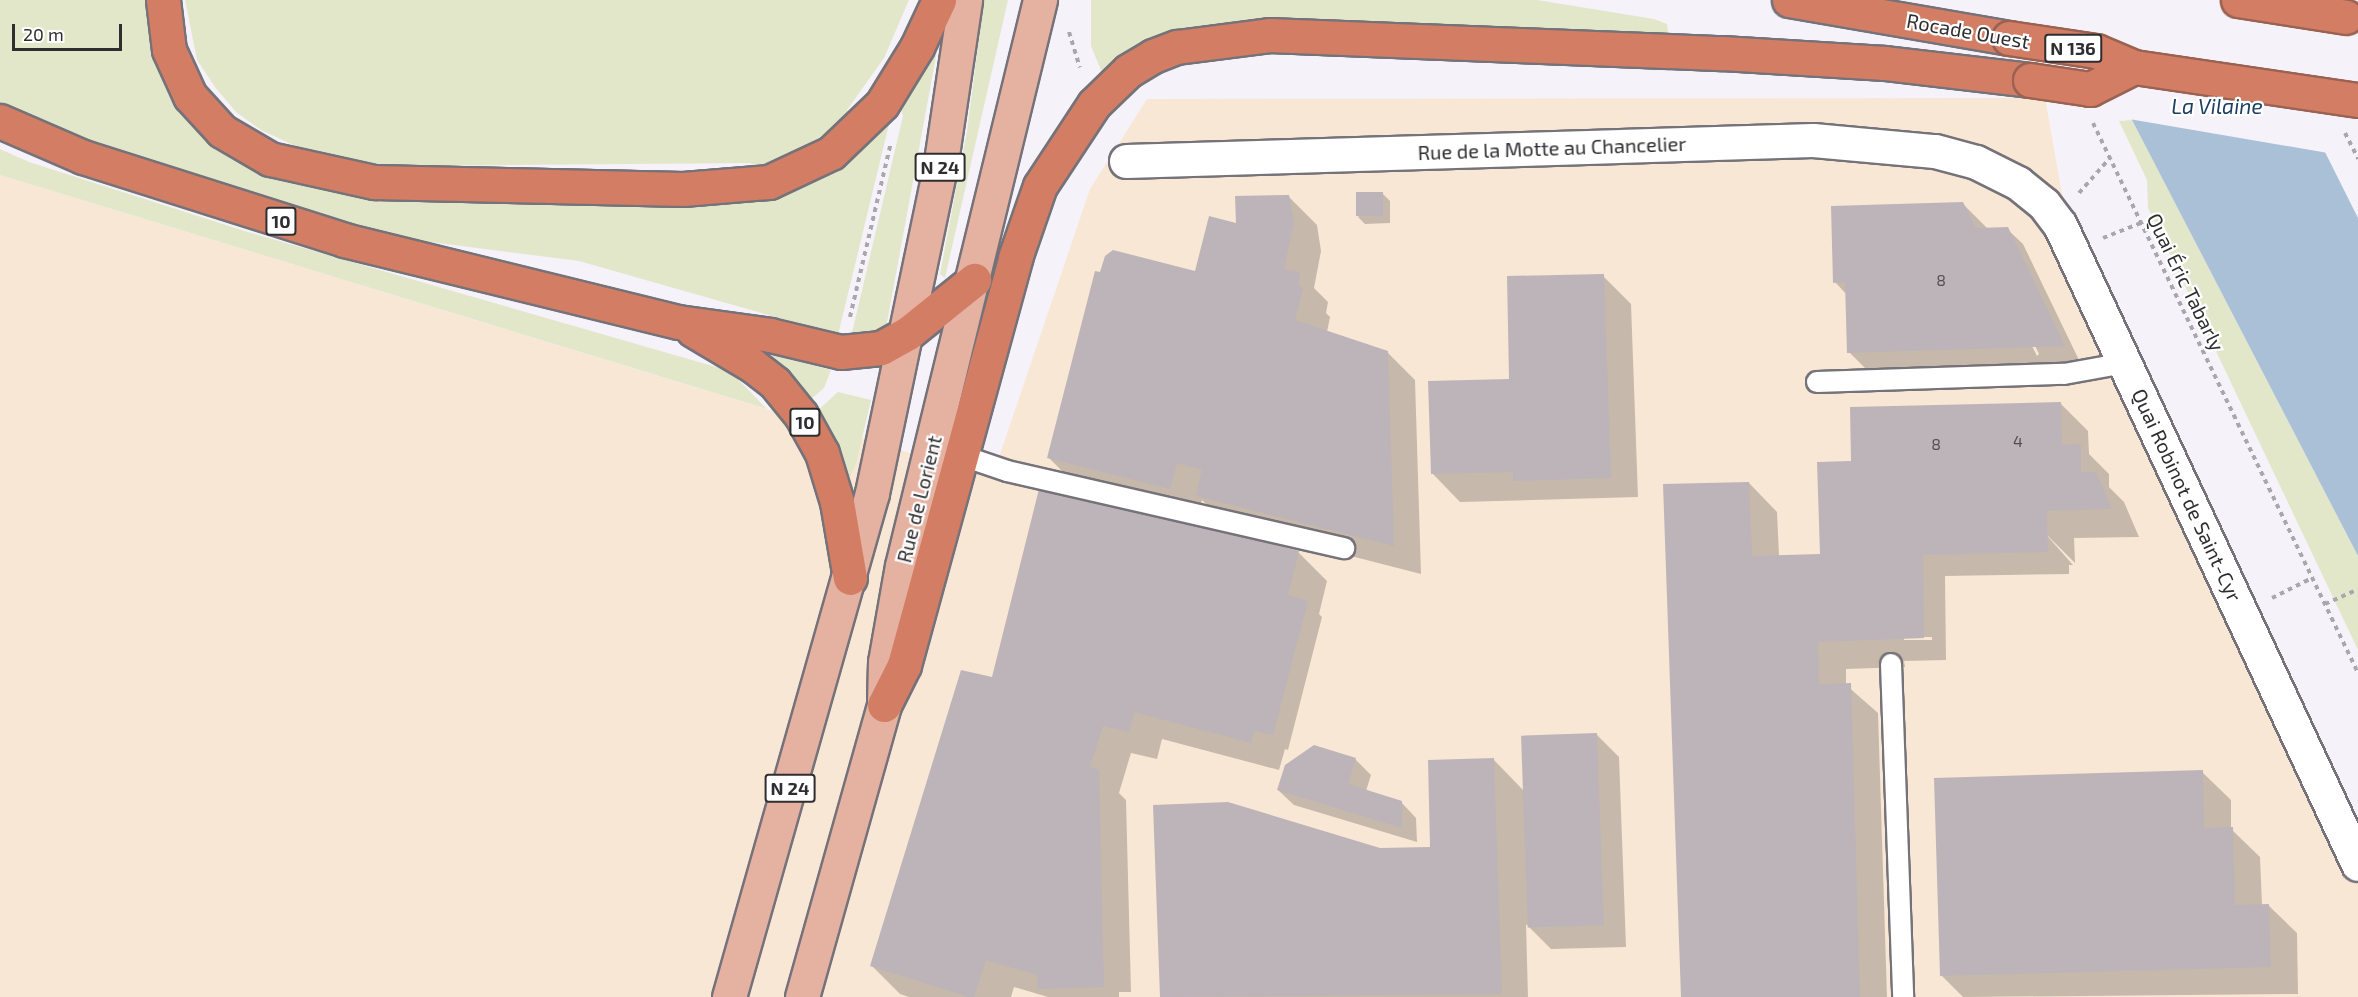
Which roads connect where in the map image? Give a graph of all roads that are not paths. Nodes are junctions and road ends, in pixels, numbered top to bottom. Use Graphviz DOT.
graph roads {
  1 [pos="163,0"];
  2 [pos="939,0"];
  3 [pos="965,0"];
  4 [pos="1040,0"];
  5 [pos="1789,0"];
  6 [pos="2238,0"];
  7 [pos="2352,18"];
  8 [pos="2134,67"];
  9 [pos="2358,100"];
  10 [pos="0,121"];
  11 [pos="1126,161"];
  12 [pos="1976,162"];
  13 [pos="974,280"];
  14 [pos="678,322"];
  15 [pos="908,333"];
  16 [pos="2125,363"];
  17 [pos="1817,382"];
  18 [pos="963,456"];
  19 [pos="1344,548"];
  20 [pos="850,578"];
  21 [pos="1891,664"];
  22 [pos="884,705"];
  23 [pos="2358,864"];
  24 [pos="729,997"];
  25 [pos="802,997"];
  26 [pos="1903,997"];
  1 -- 2 [label="highway"];
  3 -- 15 [label="main road, N 24"];
  4 -- 13 [label="main road, Rue de Lorient"];
  5 -- 8 [label="highway, Rocade Ouest / N 136, bridge"];
  6 -- 7 [label="highway, bridge"];
  8 -- 9 [label="highway, Rocade Ouest / N 136, bridge"];
  8 -- 18 [label="highway, bridge"];
  10 -- 14 [label="highway, 10"];
  11 -- 12 [label="street, Rue de la Motte au Chancelier"];
  12 -- 16 [label="street, Quai Robinot de Saint-Cyr"];
  13 -- 15 [label="highway"];
  13 -- 22 [label="main road, Rue de Lorient"];
  14 -- 15 [label="highway"];
  14 -- 20 [label="highway, 10"];
  15 -- 20 [label="main road, N 24"];
  16 -- 17 [label="lane"];
  16 -- 23 [label="street, Quai Robinot de Saint-Cyr"];
  18 -- 19 [label="lane"];
  18 -- 22 [label="highway"];
  20 -- 24 [label="main road, N 24"];
  21 -- 26 [label="lane"];
  22 -- 25 [label="main road, Rue de Lorient"];
}
